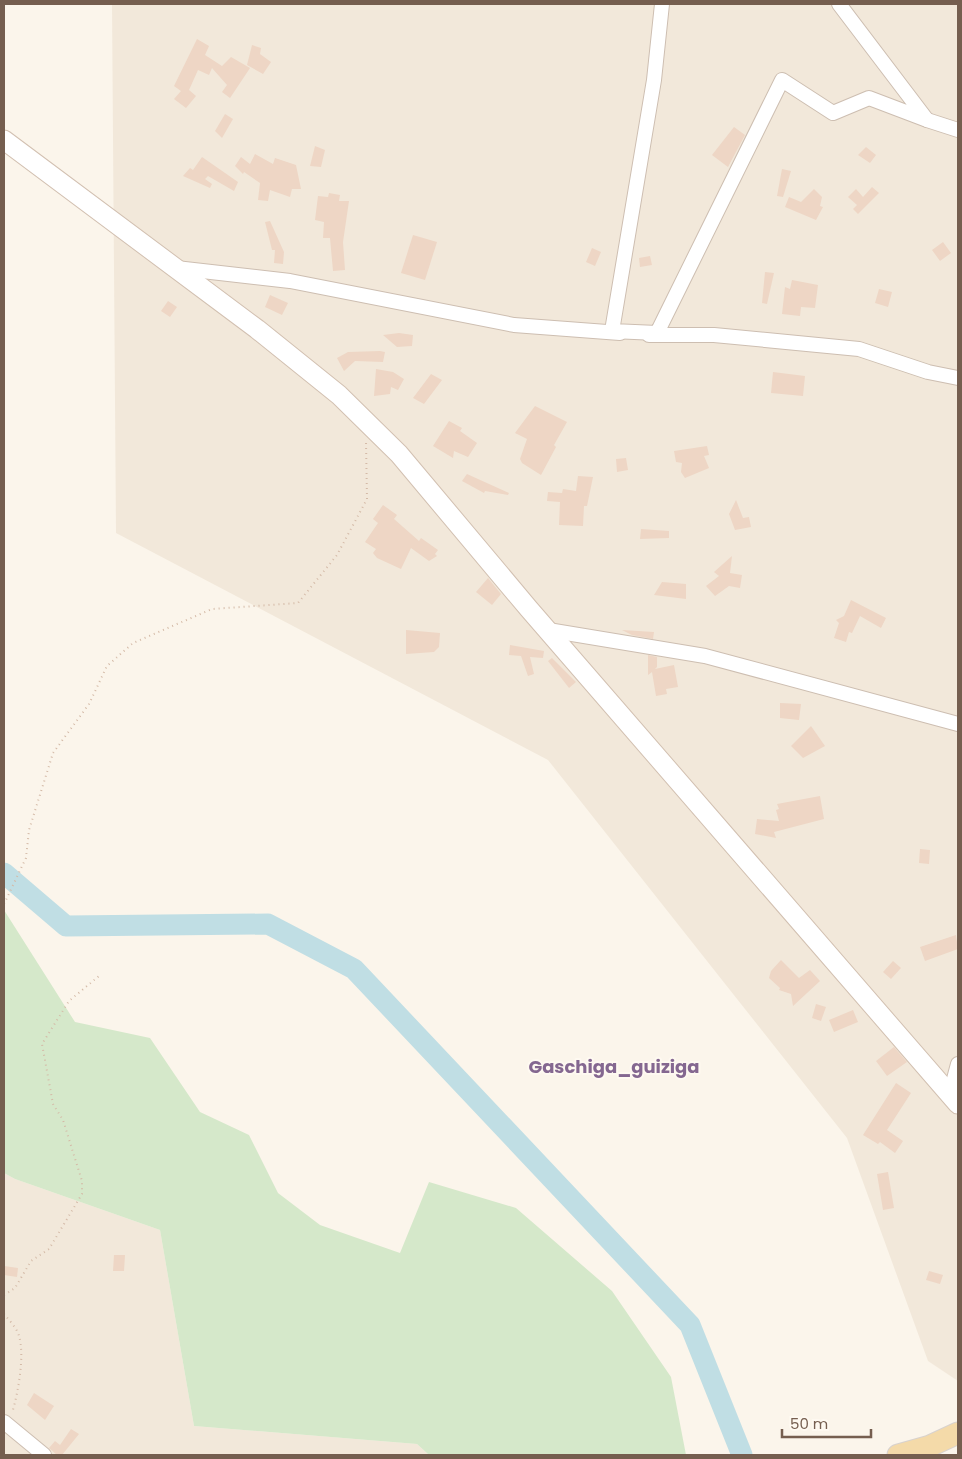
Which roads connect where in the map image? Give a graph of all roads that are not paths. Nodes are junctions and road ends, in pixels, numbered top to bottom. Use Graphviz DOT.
graph roads {
  1 [pos="662,4"];
  2 [pos="839,4"];
  3 [pos="927,120"];
  4 [pos="958,130"];
  5 [pos="4,140"];
  6 [pos="176,268"];
  7 [pos="958,378"];
  8 [pos="548,630"];
  9 [pos="958,724"];
  10 [pos="958,1064"];
  11 [pos="954,1099"];
  12 [pos="6,1424"];
  13 [pos="958,1433"];
  14 [pos="44,1455"];
  15 [pos="900,1455"];
  1 -- 3 [label="street"];
  2 -- 3 [label="street"];
  3 -- 4 [label="street"];
  5 -- 6 [label="street"];
  6 -- 7 [label="street"];
  6 -- 8 [label="street"];
  8 -- 9 [label="street"];
  8 -- 11 [label="street"];
  10 -- 11 [label="street"];
  12 -- 14 [label="street"];
  13 -- 15 [label="main road"];
}
